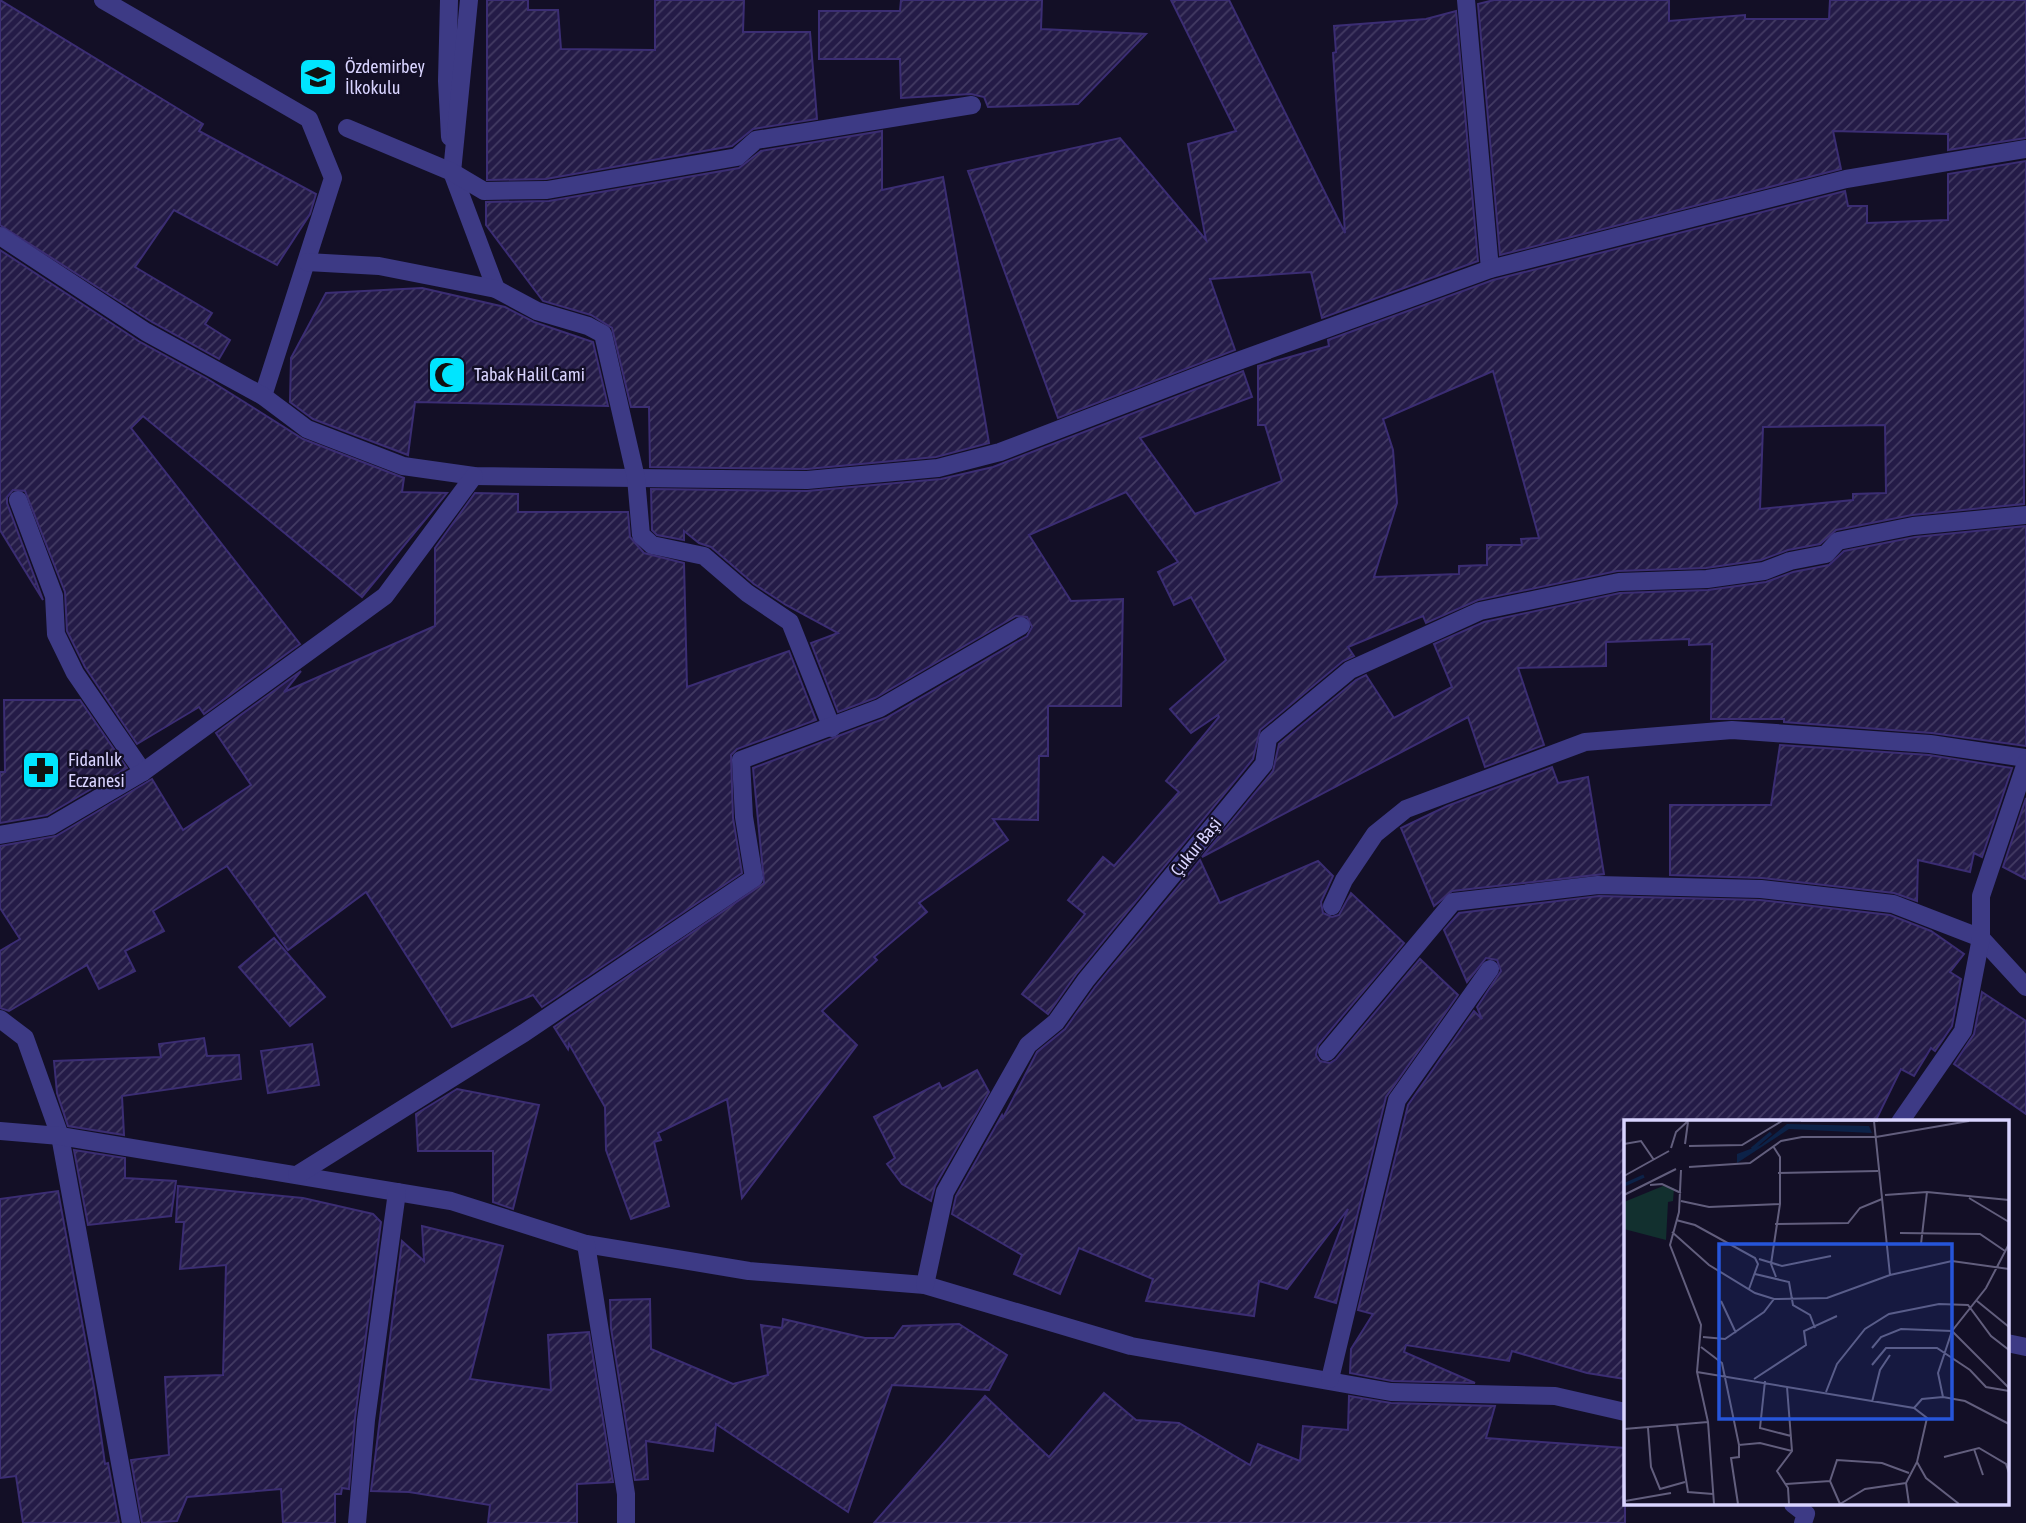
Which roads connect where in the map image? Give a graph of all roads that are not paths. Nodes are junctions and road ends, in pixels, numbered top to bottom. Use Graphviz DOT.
graph roads {
  1 [pos="103,0"];
  2 [pos="449,0"];
  3 [pos="469,0"];
  4 [pos="1466,0"];
  5 [pos="971,105"];
  6 [pos="347,128"];
  7 [pos="2026,149"];
  8 [pos="452,172"];
  9 [pos="0,236"];
  10 [pos="307,262"];
  11 [pos="1490,269"];
  12 [pos="496,289"];
  13 [pos="263,396"];
  14 [pos="474,476"];
  15 [pos="636,478"];
  16 [pos="18,500"];
  17 [pos="2026,515"];
  18 [pos="1021,626"];
  19 [pos="832,728"];
  20 [pos="2026,761"];
  21 [pos="143,772"];
  22 [pos="0,835"];
  23 [pos="1332,906"];
  24 [pos="1981,938"];
  25 [pos="1490,969"];
  26 [pos="2026,987"];
  27 [pos="0,1019"];
  28 [pos="1327,1052"];
  29 [pos="1901,1120"];
  30 [pos="0,1131"];
  31 [pos="61,1136"];
  32 [pos="297,1175"];
  33 [pos="397,1192"];
  34 [pos="586,1244"];
  35 [pos="925,1285"];
  36 [pos="2008,1343"];
  37 [pos="2026,1347"];
  38 [pos="1330,1379"];
  39 [pos="1624,1412"];
  40 [pos="1796,1506"];
  41 [pos="131,1523"];
  42 [pos="357,1523"];
  43 [pos="626,1523"];
  44 [pos="1803,1523"];
  1 -- 10 [label="street"];
  2 -- 8 [label="street"];
  3 -- 8 [label="street"];
  4 -- 11 [label="street"];
  5 -- 8 [label="street"];
  6 -- 8 [label="street"];
  7 -- 11 [label="street"];
  8 -- 12 [label="street"];
  9 -- 13 [label="street"];
  10 -- 12 [label="street"];
  10 -- 13 [label="street"];
  11 -- 15 [label="street"];
  12 -- 15 [label="street"];
  13 -- 14 [label="street"];
  14 -- 15 [label="street"];
  14 -- 21 [label="street"];
  15 -- 19 [label="street"];
  16 -- 21 [label="street"];
  17 -- 35 [label="street, Çukur Başi"];
  18 -- 19 [label="street"];
  19 -- 32 [label="street"];
  20 -- 23 [label="street"];
  20 -- 24 [label="street"];
  21 -- 22 [label="street"];
  24 -- 26 [label="street"];
  24 -- 28 [label="street"];
  24 -- 29 [label="street"];
  25 -- 38 [label="street"];
  27 -- 31 [label="street"];
  30 -- 31 [label="street"];
  31 -- 32 [label="street"];
  31 -- 41 [label="street"];
  32 -- 33 [label="street"];
  33 -- 34 [label="street"];
  33 -- 42 [label="street"];
  34 -- 35 [label="street"];
  34 -- 43 [label="street"];
  35 -- 38 [label="street"];
  36 -- 37 [label="street"];
  38 -- 39 [label="street"];
  40 -- 44 [label="street"];
}
